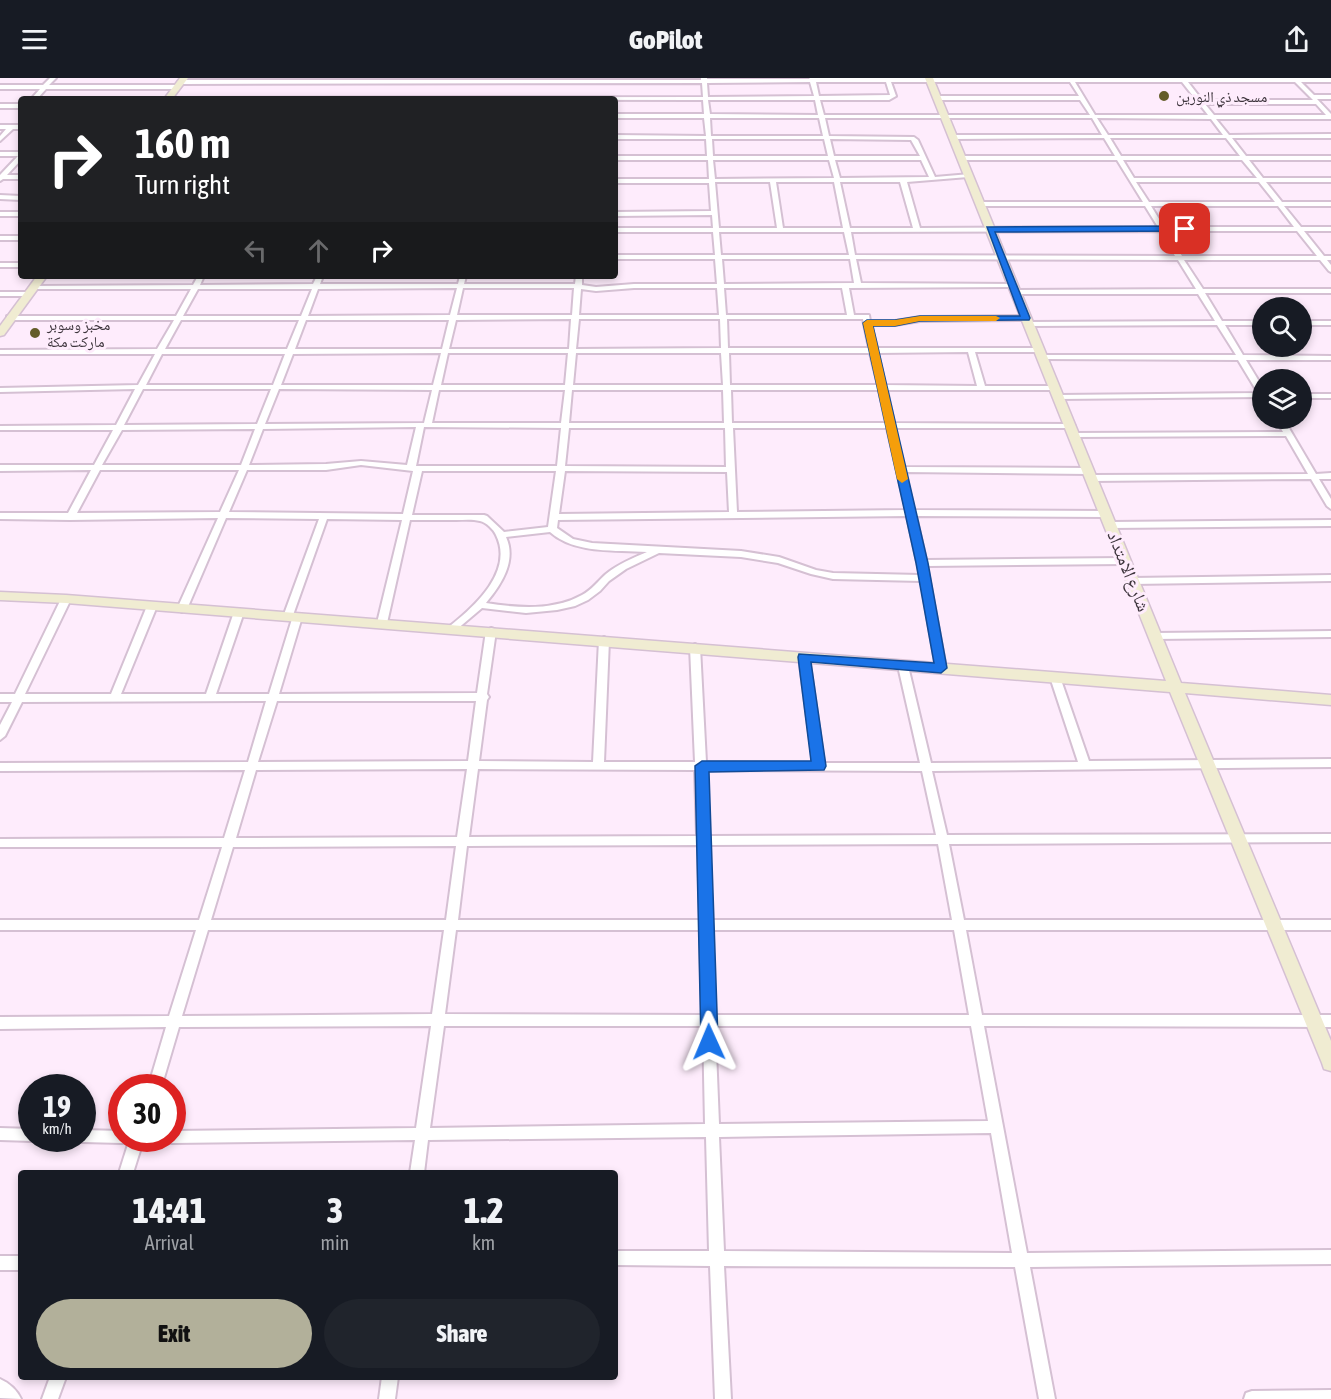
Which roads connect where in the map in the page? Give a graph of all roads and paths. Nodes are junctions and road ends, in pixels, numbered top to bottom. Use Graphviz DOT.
graph roads {
  1 [pos="15,78"];
  2 [pos="53,78"];
  3 [pos="305,79"];
  4 [pos="394,79"];
  5 [pos="508,79"];
  6 [pos="597,79"];
  7 [pos="704,79"];
  8 [pos="812,79"];
  9 [pos="914,79"];
  10 [pos="929,79"];
  11 [pos="992,79"];
  12 [pos="1071,79"];
  13 [pos="1182,79"];
  14 [pos="1295,79"];
  15 [pos="888,80"];
  16 [pos="1331,80"];
  17 [pos="180,82"];
  18 [pos="3,87"];
  19 [pos="45,87"];
  20 [pos="37,96"];
  21 [pos="170,96"];
  22 [pos="296,96"];
  23 [pos="388,96"];
  24 [pos="505,96"];
  25 [pos="595,96"];
  26 [pos="1331,97"];
  27 [pos="706,98"];
  28 [pos="817,98"];
  29 [pos="937,98"];
  30 [pos="1050,98"];
  31 [pos="1082,98"];
  32 [pos="618,99"];
  33 [pos="1315,100"];
  34 [pos="1201,102"];
  35 [pos="0,106"];
  36 [pos="18,106"];
  37 [pos="618,116"];
  38 [pos="708,116"];
  39 [pos="821,116"];
  40 [pos="1212,116"];
  41 [pos="945,117"];
  42 [pos="1061,117"];
  43 [pos="1094,117"];
  44 [pos="0,127"];
  45 [pos="11,127"];
  46 [pos="18,127"];
  47 [pos="709,136"];
  48 [pos="826,136"];
  49 [pos="953,136"];
  50 [pos="1105,136"];
  51 [pos="1227,136"];
  52 [pos="1331,136"];
  53 [pos="618,137"];
  54 [pos="0,139"];
  55 [pos="0,154"];
  56 [pos="18,155"];
  57 [pos="711,157"];
  58 [pos="18,158"];
  59 [pos="618,158"];
  60 [pos="831,158"];
  61 [pos="924,158"];
  62 [pos="1118,158"];
  63 [pos="1244,158"];
  64 [pos="1331,158"];
  65 [pos="962,159"];
  66 [pos="969,175"];
  67 [pos="18,177"];
  68 [pos="1,178"];
  69 [pos="933,179"];
  70 [pos="1259,179"];
  71 [pos="773,180"];
  72 [pos="837,180"];
  73 [pos="903,180"];
  74 [pos="1131,180"];
  75 [pos="1331,180"];
  76 [pos="618,181"];
  77 [pos="712,181"];
  78 [pos="3,198"];
  79 [pos="0,204"];
  80 [pos="980,204"];
  81 [pos="1146,204"];
  82 [pos="1279,204"];
  83 [pos="1331,204"];
  84 [pos="714,213"];
  85 [pos="0,214"];
  86 [pos="18,214"];
  87 [pos="618,214"];
  88 [pos="716,229"];
  89 [pos="780,229"];
  90 [pos="847,229"];
  91 [pos="917,229"];
  92 [pos="990,229"];
  93 [pos="1163,229"];
  94 [pos="1299,229"];
  95 [pos="1331,229"];
  96 [pos="618,230"];
  97 [pos="0,238"];
  98 [pos="18,238"];
  99 [pos="618,257"];
  100 [pos="718,257"];
  101 [pos="853,258"];
  102 [pos="1001,258"];
  103 [pos="1181,258"];
  104 [pos="1322,258"];
  105 [pos="1331,258"];
  106 [pos="0,265"];
  107 [pos="18,265"];
  108 [pos="1331,270"];
  109 [pos="40,279"];
  110 [pos="199,279"];
  111 [pos="319,279"];
  112 [pos="462,279"];
  113 [pos="579,279"];
  114 [pos="845,285"];
  115 [pos="858,285"];
  116 [pos="461,286"];
  117 [pos="578,286"];
  118 [pos="720,286"];
  119 [pos="195,287"];
  120 [pos="316,287"];
  121 [pos="1014,288"];
  122 [pos="31,291"];
  123 [pos="1331,291"];
  124 [pos="1200,292"];
  125 [pos="0,294"];
  126 [pos="303,317"];
  127 [pos="723,317"];
  128 [pos="851,317"];
  129 [pos="177,318"];
  130 [pos="454,318"];
  131 [pos="575,318"];
  132 [pos="6,321"];
  133 [pos="1027,321"];
  134 [pos="867,323"];
  135 [pos="1252,323"];
  136 [pos="1312,323"];
  137 [pos="1331,323"];
  138 [pos="1219,324"];
  139 [pos="0,333"];
  140 [pos="873,350"];
  141 [pos="971,350"];
  142 [pos="446,351"];
  143 [pos="572,351"];
  144 [pos="724,351"];
  145 [pos="0,352"];
  146 [pos="159,352"];
  147 [pos="291,352"];
  148 [pos="1041,354"];
  149 [pos="1240,358"];
  150 [pos="1331,358"];
  151 [pos="1252,377"];
  152 [pos="140,387"];
  153 [pos="277,387"];
  154 [pos="437,387"];
  155 [pos="881,387"];
  156 [pos="568,388"];
  157 [pos="726,388"];
  158 [pos="982,388"];
  159 [pos="0,390"];
  160 [pos="1057,392"];
  161 [pos="1252,394"];
  162 [pos="1312,396"];
  163 [pos="1331,396"];
  164 [pos="261,425"];
  165 [pos="424,425"];
  166 [pos="565,425"];
  167 [pos="729,426"];
  168 [pos="891,426"];
  169 [pos="117,427"];
  170 [pos="0,428"];
  171 [pos="1286,429"];
  172 [pos="1073,431"];
  173 [pos="1289,434"];
  174 [pos="244,467"];
  175 [pos="0,468"];
  176 [pos="95,468"];
  177 [pos="414,468"];
  178 [pos="561,469"];
  179 [pos="900,469"];
  180 [pos="731,470"];
  181 [pos="1090,475"];
  182 [pos="1314,477"];
  183 [pos="1331,477"];
  184 [pos="1331,506"];
  185 [pos="910,513"];
  186 [pos="733,514"];
  187 [pos="224,515"];
  188 [pos="0,516"];
  189 [pos="324,516"];
  190 [pos="406,516"];
  191 [pos="70,517"];
  192 [pos="554,517"];
  193 [pos="1109,520"];
  194 [pos="1331,524"];
  195 [pos="552,529"];
  196 [pos="502,535"];
  197 [pos="658,550"];
  198 [pos="1124,561"];
  199 [pos="922,563"];
  200 [pos="925,578"];
  201 [pos="1331,578"];
  202 [pos="1132,581"];
  203 [pos="0,596"];
  204 [pos="66,599"];
  205 [pos="481,605"];
  206 [pos="152,606"];
  207 [pos="182,609"];
  208 [pos="239,612"];
  209 [pos="293,617"];
  210 [pos="382,623"];
  211 [pos="453,628"];
  212 [pos="492,631"];
  213 [pos="1331,634"];
  214 [pos="1155,636"];
  215 [pos="604,640"];
  216 [pos="695,647"];
  217 [pos="804,657"];
  218 [pos="903,666"];
  219 [pos="941,668"];
  220 [pos="1055,677"];
  221 [pos="1177,686"];
  222 [pos="115,696"];
  223 [pos="19,697"];
  224 [pos="210,697"];
  225 [pos="273,697"];
  226 [pos="484,697"];
  227 [pos="0,698"];
  228 [pos="1331,700"];
  229 [pos="0,735"];
  230 [pos="1209,764"];
  231 [pos="1331,764"];
  232 [pos="474,765"];
  233 [pos="598,765"];
  234 [pos="1085,765"];
  235 [pos="252,766"];
  236 [pos="702,766"];
  237 [pos="819,766"];
  238 [pos="0,767"];
  239 [pos="927,767"];
  240 [pos="1331,838"];
  241 [pos="1239,839"];
  242 [pos="462,840"];
  243 [pos="704,840"];
  244 [pos="943,840"];
  245 [pos="230,841"];
  246 [pos="0,843"];
  247 [pos="707,924"];
  248 [pos="0,925"];
  249 [pos="452,925"];
  250 [pos="960,925"];
  251 [pos="1331,925"];
  252 [pos="204,926"];
  253 [pos="1274,926"];
  254 [pos="438,1020"];
  255 [pos="709,1020"];
  256 [pos="977,1020"];
  257 [pos="1314,1021"];
  258 [pos="1331,1021"];
  259 [pos="0,1023"];
  260 [pos="175,1024"];
  261 [pos="1331,1063"];
  262 [pos="159,1074"];
  263 [pos="997,1127"];
  264 [pos="711,1131"];
  265 [pos="0,1134"];
  266 [pos="423,1134"];
  267 [pos="18,1135"];
  268 [pos="186,1137"];
  269 [pos="133,1152"];
  270 [pos="127,1170"];
  271 [pos="417,1170"];
  272 [pos="1331,1257"];
  273 [pos="618,1258"];
  274 [pos="716,1258"];
  275 [pos="1020,1260"];
  276 [pos="0,1263"];
  277 [pos="18,1263"];
  278 [pos="57,1380"];
  279 [pos="390,1380"];
  280 [pos="0,1387"];
  281 [pos="1331,1398"];
  282 [pos="13,1399"];
  283 [pos="50,1399"];
  284 [pos="387,1399"];
  285 [pos="723,1399"];
  286 [pos="1047,1399"];
  287 [pos="1252,1399"];
  1 -- 18 [label="street"];
  2 -- 19 [label="street"];
  3 -- 4 [label="street"];
  3 -- 17 [label="street"];
  3 -- 22 [label="street"];
  4 -- 5 [label="street"];
  4 -- 23 [label="street"];
  5 -- 6 [label="street"];
  5 -- 24 [label="street"];
  6 -- 7 [label="street"];
  6 -- 25 [label="street"];
  7 -- 8 [label="street"];
  7 -- 27 [label="street"];
  8 -- 15 [label="street"];
  8 -- 28 [label="street"];
  9 -- 10 [label="street"];
  9 -- 15 [label="street"];
  10 -- 11 [label="street"];
  10 -- 29 [label="street, شارع الامتداد"];
  11 -- 12 [label="street"];
  12 -- 13 [label="street"];
  12 -- 31 [label="street"];
  13 -- 14 [label="street"];
  13 -- 34 [label="street"];
  14 -- 16 [label="street"];
  14 -- 33 [label="street"];
  15 -- 28 [label="street"];
  17 -- 19 [label="street"];
  17 -- 21 [label="street"];
  18 -- 19 [label="street"];
  19 -- 20 [label="street"];
  26 -- 33 [label="street"];
  27 -- 28 [label="street"];
  27 -- 32 [label="street"];
  27 -- 38 [label="street"];
  28 -- 39 [label="street"];
  29 -- 30 [label="street"];
  29 -- 41 [label="street, شارع الامتداد"];
  30 -- 31 [label="street"];
  30 -- 42 [label="street"];
  31 -- 43 [label="street"];
  33 -- 34 [label="street"];
  33 -- 40 [label="street"];
  34 -- 40 [label="street"];
  35 -- 36 [label="street"];
  37 -- 38 [label="street"];
  38 -- 39 [label="street"];
  38 -- 47 [label="street"];
  39 -- 41 [label="street"];
  39 -- 48 [label="street"];
  40 -- 43 [label="street"];
  40 -- 51 [label="street"];
  41 -- 42 [label="street"];
  41 -- 49 [label="street, شارع الامتداد"];
  42 -- 43 [label="street"];
  43 -- 50 [label="street"];
  44 -- 45 [label="street"];
  45 -- 46 [label="street"];
  45 -- 54 [label="street"];
  47 -- 48 [label="street"];
  47 -- 53 [label="street"];
  47 -- 57 [label="street"];
  48 -- 60 [label="street"];
  48 -- 61 [label="street"];
  49 -- 50 [label="street"];
  49 -- 65 [label="street, شارع الامتداد"];
  50 -- 51 [label="street"];
  50 -- 62 [label="street"];
  51 -- 52 [label="street"];
  51 -- 63 [label="street"];
  55 -- 56 [label="street"];
  57 -- 59 [label="street"];
  57 -- 60 [label="street"];
  57 -- 77 [label="street"];
  58 -- 68 [label="street"];
  60 -- 61 [label="street"];
  60 -- 72 [label="street"];
  61 -- 69 [label="street"];
  62 -- 63 [label="street"];
  62 -- 65 [label="street"];
  62 -- 74 [label="street"];
  63 -- 64 [label="street"];
  63 -- 70 [label="street"];
  65 -- 66 [label="street, شارع الامتداد"];
  66 -- 69 [label="street"];
  66 -- 80 [label="street, شارع الامتداد"];
  67 -- 68 [label="street"];
  69 -- 73 [label="street"];
  70 -- 74 [label="street"];
  70 -- 75 [label="street"];
  70 -- 82 [label="street"];
  71 -- 72 [label="street"];
  71 -- 77 [label="street"];
  71 -- 89 [label="street"];
  72 -- 73 [label="street"];
  72 -- 90 [label="street"];
  73 -- 91 [label="street"];
  74 -- 81 [label="street"];
  76 -- 77 [label="street"];
  77 -- 84 [label="street"];
  78 -- 79 [label="street"];
  80 -- 81 [label="street"];
  80 -- 92 [label="street, شارع الامتداد"];
  81 -- 82 [label="street"];
  81 -- 93 [label="street"];
  82 -- 83 [label="street"];
  82 -- 94 [label="street"];
  84 -- 87 [label="street"];
  84 -- 88 [label="street"];
  85 -- 86 [label="street"];
  88 -- 89 [label="street"];
  88 -- 96 [label="street"];
  88 -- 100 [label="street"];
  89 -- 90 [label="street"];
  90 -- 91 [label="street"];
  90 -- 101 [label="street"];
  91 -- 92 [label="street"];
  92 -- 93 [label="street"];
  92 -- 102 [label="street, شارع الامتداد"];
  93 -- 94 [label="street"];
  93 -- 103 [label="street"];
  94 -- 95 [label="street"];
  94 -- 104 [label="street"];
  97 -- 98 [label="street"];
  99 -- 100 [label="street"];
  100 -- 101 [label="street"];
  100 -- 118 [label="street"];
  101 -- 102 [label="street"];
  101 -- 115 [label="street"];
  102 -- 103 [label="street"];
  102 -- 121 [label="street, شارع الامتداد"];
  103 -- 104 [label="street"];
  103 -- 124 [label="street"];
  104 -- 105 [label="street"];
  104 -- 108 [label="street"];
  106 -- 107 [label="street"];
  109 -- 122 [label="street"];
  110 -- 119 [label="street"];
  111 -- 120 [label="street"];
  112 -- 116 [label="street"];
  113 -- 117 [label="street"];
  114 -- 115 [label="street"];
  114 -- 118 [label="street"];
  114 -- 128 [label="street"];
  115 -- 121 [label="street"];
  116 -- 117 [label="street"];
  116 -- 120 [label="street"];
  116 -- 130 [label="street"];
  117 -- 118 [label="street"];
  117 -- 131 [label="street"];
  118 -- 127 [label="street"];
  119 -- 120 [label="street"];
  119 -- 122 [label="street"];
  119 -- 129 [label="street"];
  120 -- 126 [label="street"];
  121 -- 124 [label="street"];
  121 -- 133 [label="street, شارع الامتداد"];
  122 -- 125 [label="street"];
  122 -- 132 [label="street"];
  123 -- 124 [label="street"];
  124 -- 138 [label="street"];
  126 -- 129 [label="street"];
  126 -- 130 [label="street"];
  126 -- 147 [label="street"];
  127 -- 128 [label="street"];
  127 -- 131 [label="street"];
  127 -- 144 [label="street"];
  128 -- 134 [label="street"];
  129 -- 132 [label="street"];
  129 -- 146 [label="street"];
  130 -- 131 [label="street"];
  130 -- 142 [label="street"];
  131 -- 143 [label="street"];
  132 -- 139 [label="street"];
  133 -- 134 [label="street"];
  133 -- 138 [label="street"];
  133 -- 148 [label="street, شارع الامتداد"];
  134 -- 140 [label="street"];
  135 -- 138 [label="street"];
  136 -- 137 [label="street"];
  138 -- 149 [label="street"];
  140 -- 141 [label="street"];
  140 -- 144 [label="street"];
  140 -- 155 [label="street"];
  141 -- 148 [label="street"];
  141 -- 158 [label="street"];
  142 -- 143 [label="street"];
  142 -- 147 [label="street"];
  142 -- 154 [label="street"];
  143 -- 144 [label="street"];
  143 -- 156 [label="street"];
  144 -- 157 [label="street"];
  145 -- 146 [label="street"];
  146 -- 147 [label="street"];
  146 -- 152 [label="street"];
  147 -- 153 [label="street"];
  148 -- 149 [label="street"];
  148 -- 160 [label="street, شارع الامتداد"];
  149 -- 150 [label="street"];
  149 -- 151 [label="street"];
  152 -- 153 [label="street"];
  152 -- 159 [label="street"];
  152 -- 169 [label="street"];
  153 -- 154 [label="street"];
  153 -- 164 [label="street"];
  154 -- 156 [label="street"];
  154 -- 165 [label="street"];
  155 -- 157 [label="street"];
  155 -- 158 [label="street"];
  155 -- 168 [label="street"];
  156 -- 157 [label="street"];
  156 -- 166 [label="street"];
  157 -- 167 [label="street"];
  158 -- 160 [label="street"];
  160 -- 161 [label="street"];
  160 -- 172 [label="street, شارع الامتداد"];
  162 -- 163 [label="street"];
  164 -- 165 [label="street"];
  164 -- 169 [label="street"];
  164 -- 174 [label="street"];
  165 -- 166 [label="street"];
  165 -- 177 [label="street"];
  166 -- 167 [label="street"];
  166 -- 178 [label="street"];
  167 -- 168 [label="street"];
  167 -- 180 [label="street"];
  168 -- 172 [label="street"];
  168 -- 179 [label="street"];
  169 -- 170 [label="street"];
  169 -- 176 [label="street"];
  171 -- 173 [label="street"];
  172 -- 173 [label="street"];
  172 -- 181 [label="street, شارع الامتداد"];
  173 -- 182 [label="street"];
  174 -- 176 [label="street"];
  174 -- 177 [label="street"];
  174 -- 187 [label="street"];
  175 -- 176 [label="street"];
  176 -- 191 [label="street"];
  177 -- 178 [label="street"];
  177 -- 190 [label="street"];
  178 -- 180 [label="street"];
  178 -- 192 [label="street"];
  179 -- 181 [label="street"];
  179 -- 185 [label="street"];
  180 -- 186 [label="street"];
  181 -- 182 [label="street"];
  181 -- 193 [label="street, شارع الامتداد"];
  182 -- 183 [label="street"];
  182 -- 184 [label="street"];
  185 -- 186 [label="street"];
  185 -- 193 [label="street"];
  185 -- 199 [label="street"];
  186 -- 192 [label="street"];
  187 -- 189 [label="street"];
  187 -- 191 [label="street"];
  187 -- 207 [label="street"];
  188 -- 191 [label="street"];
  189 -- 190 [label="street"];
  189 -- 209 [label="street"];
  190 -- 196 [label="street"];
  190 -- 210 [label="street"];
  192 -- 195 [label="street"];
  193 -- 194 [label="street"];
  193 -- 198 [label="street, شارع الامتداد"];
  195 -- 196 [label="street"];
  195 -- 197 [label="street"];
  196 -- 205 [label="street"];
  197 -- 200 [label="street"];
  197 -- 205 [label="street"];
  198 -- 199 [label="street"];
  198 -- 202 [label="street, شارع الامتداد"];
  199 -- 200 [label="street"];
  200 -- 219 [label="street"];
  201 -- 202 [label="street"];
  202 -- 214 [label="street, شارع الامتداد"];
  203 -- 204 [label="street"];
  204 -- 206 [label="street"];
  204 -- 223 [label="street"];
  205 -- 211 [label="street"];
  206 -- 207 [label="street"];
  206 -- 222 [label="street"];
  207 -- 208 [label="street"];
  208 -- 209 [label="street"];
  208 -- 224 [label="street"];
  209 -- 210 [label="street"];
  209 -- 225 [label="street"];
  210 -- 211 [label="street"];
  211 -- 212 [label="street"];
  212 -- 215 [label="street"];
  212 -- 226 [label="street"];
  213 -- 214 [label="street"];
  214 -- 221 [label="street, شارع الامتداد"];
  215 -- 216 [label="street"];
  215 -- 233 [label="street"];
  216 -- 217 [label="street"];
  216 -- 236 [label="street"];
  217 -- 218 [label="street"];
  217 -- 237 [label="street"];
  218 -- 219 [label="street"];
  218 -- 239 [label="street"];
  219 -- 220 [label="street"];
  220 -- 221 [label="street"];
  220 -- 234 [label="street"];
  221 -- 228 [label="street"];
  221 -- 230 [label="street, شارع الامتداد"];
  222 -- 223 [label="street"];
  222 -- 224 [label="street"];
  223 -- 227 [label="street"];
  223 -- 229 [label="street"];
  224 -- 225 [label="street"];
  225 -- 226 [label="street"];
  225 -- 235 [label="street"];
  226 -- 232 [label="street"];
  230 -- 231 [label="street"];
  230 -- 234 [label="street"];
  230 -- 241 [label="street, شارع الامتداد"];
  232 -- 233 [label="street"];
  232 -- 235 [label="street"];
  232 -- 242 [label="street"];
  233 -- 236 [label="street"];
  234 -- 239 [label="street"];
  235 -- 238 [label="street"];
  235 -- 245 [label="street"];
  236 -- 237 [label="street"];
  236 -- 243 [label="street"];
  237 -- 239 [label="street"];
  239 -- 244 [label="street"];
  240 -- 241 [label="street"];
  241 -- 244 [label="street"];
  241 -- 253 [label="street, شارع الامتداد"];
  242 -- 243 [label="street"];
  242 -- 245 [label="street"];
  242 -- 249 [label="street"];
  243 -- 244 [label="street"];
  243 -- 247 [label="street"];
  244 -- 250 [label="street"];
  245 -- 246 [label="street"];
  245 -- 252 [label="street"];
  247 -- 249 [label="street"];
  247 -- 250 [label="street"];
  247 -- 255 [label="street"];
  248 -- 252 [label="street"];
  249 -- 252 [label="street"];
  249 -- 254 [label="street"];
  250 -- 253 [label="street"];
  250 -- 256 [label="street"];
  251 -- 253 [label="street"];
  252 -- 260 [label="street"];
  253 -- 257 [label="street, شارع الامتداد"];
  254 -- 255 [label="street"];
  254 -- 260 [label="street"];
  254 -- 266 [label="street"];
  255 -- 256 [label="street"];
  255 -- 264 [label="street"];
  256 -- 257 [label="street"];
  256 -- 263 [label="street"];
  257 -- 258 [label="street"];
  257 -- 261 [label="street, شارع الامتداد"];
  259 -- 260 [label="street"];
  260 -- 262 [label="street"];
  263 -- 264 [label="street"];
  263 -- 275 [label="street"];
  264 -- 266 [label="street"];
  264 -- 274 [label="street"];
  265 -- 267 [label="street"];
  266 -- 268 [label="street"];
  266 -- 271 [label="street"];
  269 -- 270 [label="street"];
  272 -- 275 [label="street"];
  273 -- 274 [label="street"];
  274 -- 275 [label="street"];
  274 -- 285 [label="street"];
  275 -- 286 [label="street"];
  276 -- 277 [label="street"];
  278 -- 283 [label="street"];
  279 -- 284 [label="street"];
  280 -- 282 [label="street"];
  281 -- 287 [label="street"];
}
